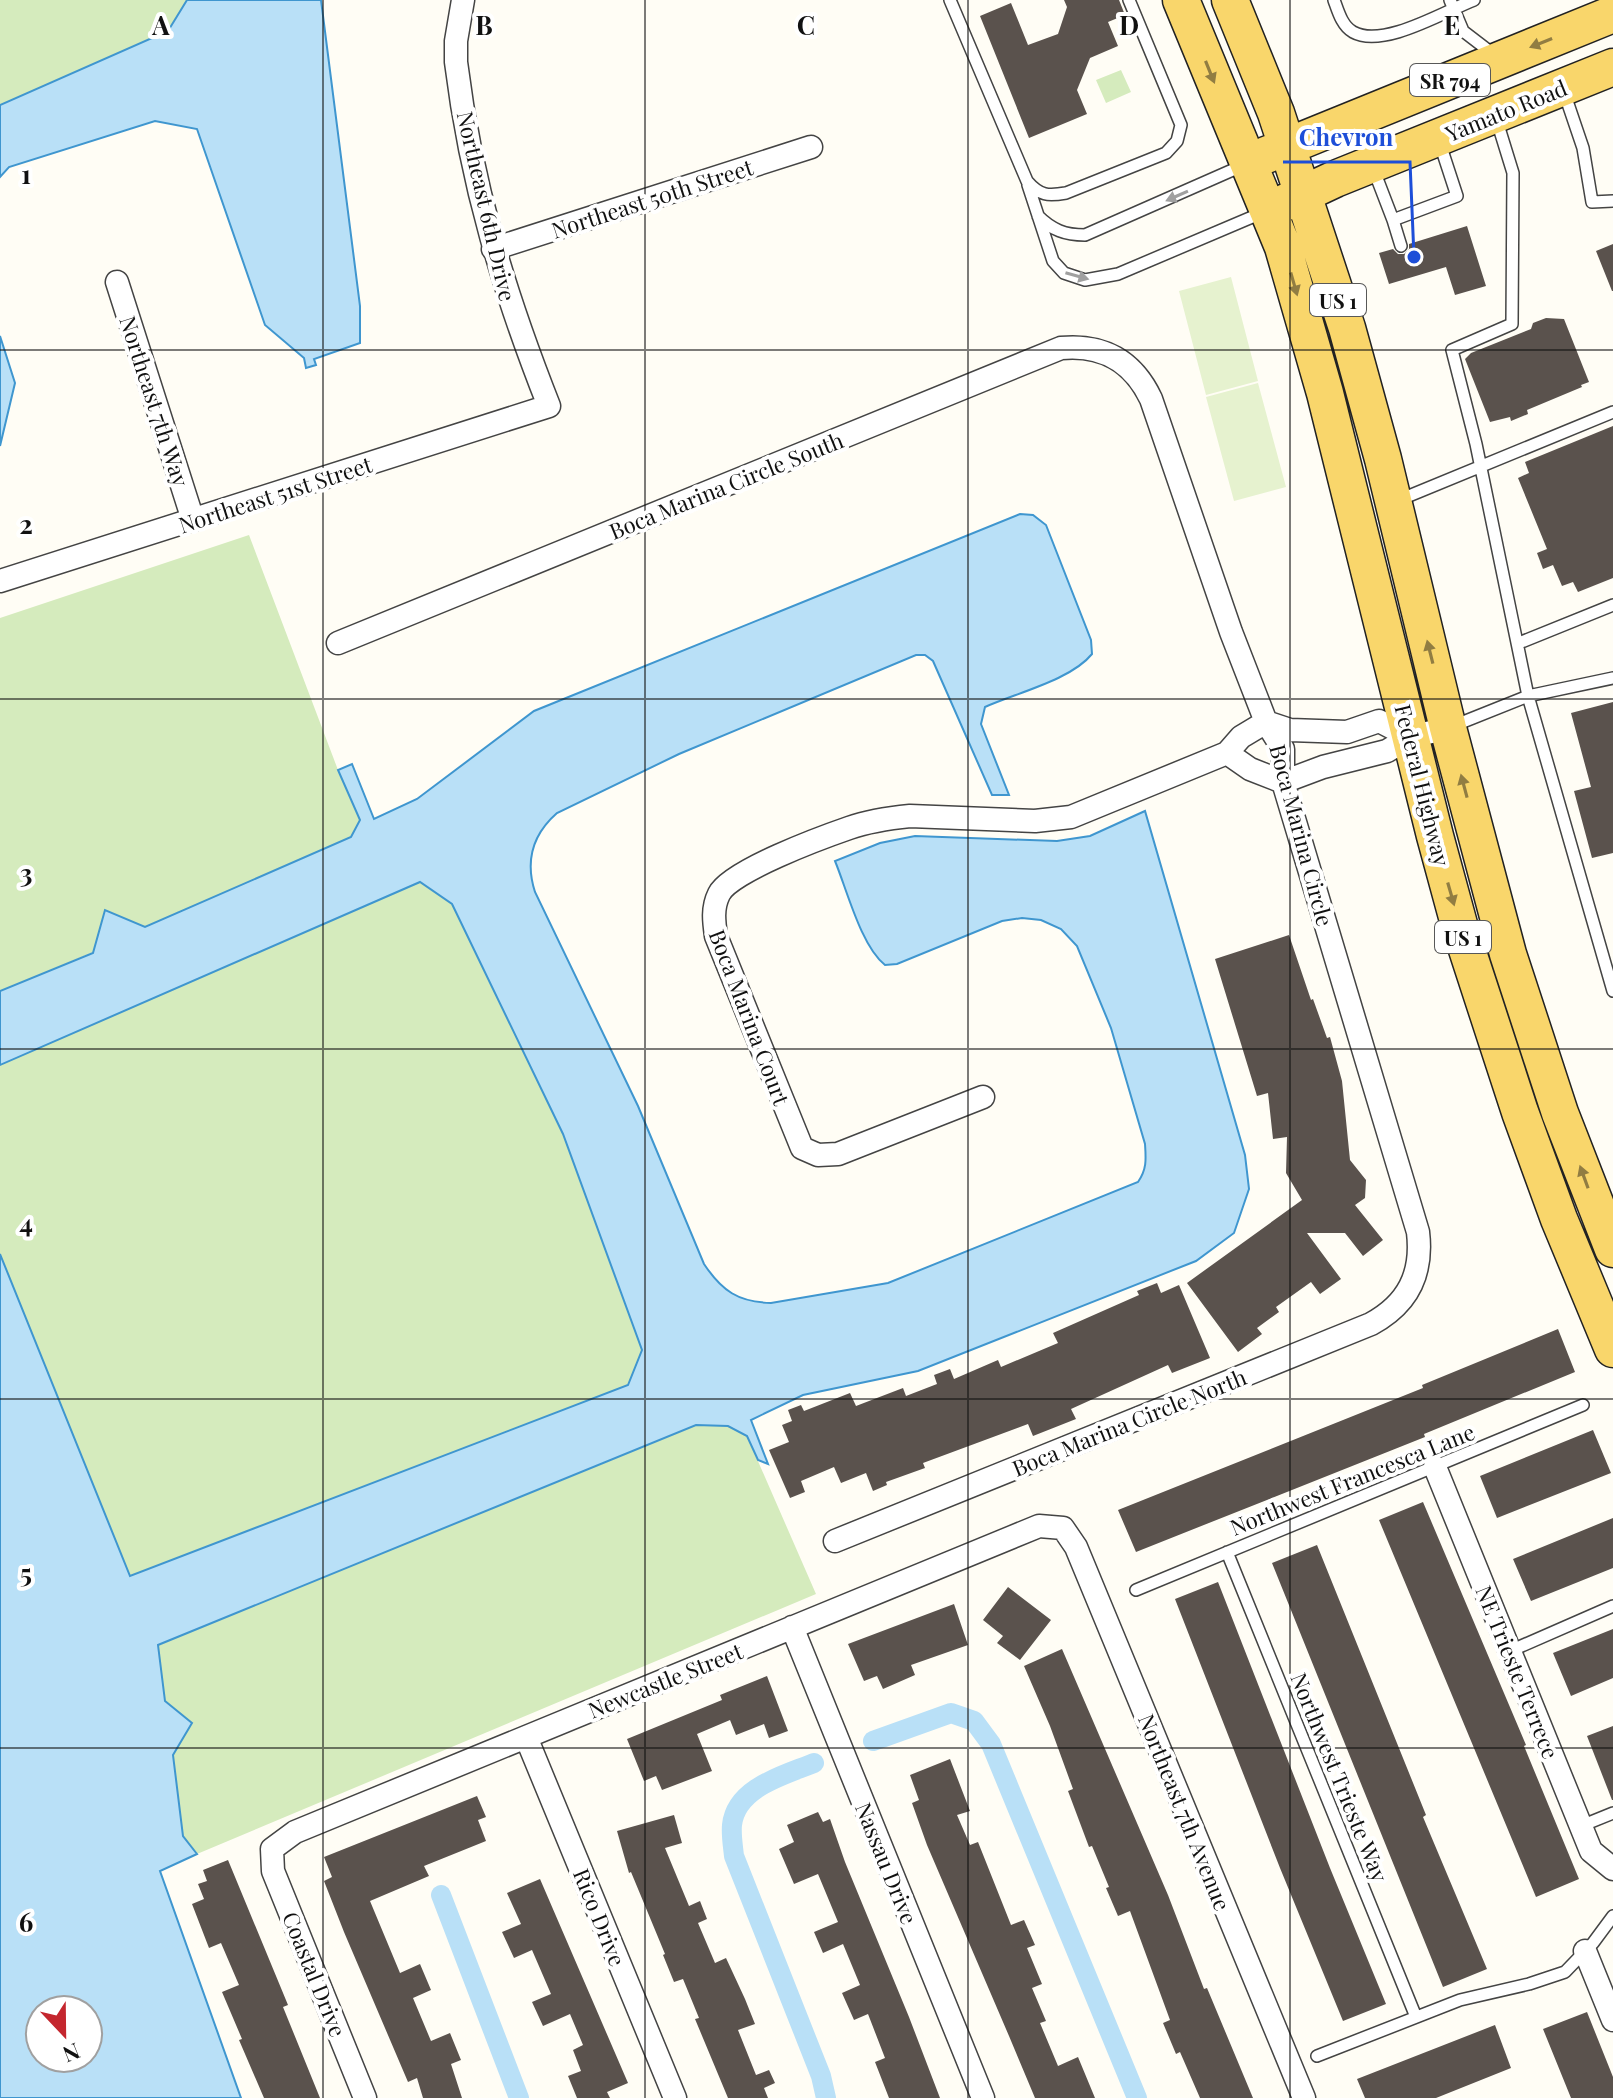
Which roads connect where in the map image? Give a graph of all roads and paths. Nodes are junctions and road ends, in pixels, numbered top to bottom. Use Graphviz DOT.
graph roads {
  1 [pos="463,0"];
  2 [pos="950,0"];
  3 [pos="1129,0"];
  4 [pos="1181,0"];
  5 [pos="1230,0"];
  6 [pos="1334,0"];
  7 [pos="1474,0"];
  8 [pos="1452,4"];
  9 [pos="1613,14"];
  10 [pos="1500,60"];
  11 [pos="1613,67"];
  12 [pos="1563,87"];
  13 [pos="1495,114"];
  14 [pos="1438,137"];
  15 [pos="1287,146"];
  16 [pos="811,147"];
  17 [pos="1248,164"];
  18 [pos="1371,164"];
  19 [pos="1027,181"];
  20 [pos="1304,193"];
  21 [pos="1613,201"];
  22 [pos="1268,210"];
  23 [pos="1038,215"];
  24 [pos="1393,220"];
  25 [pos="1401,246"];
  26 [pos="493,249"];
  27 [pos="117,282"];
  28 [pos="1115,357"];
  29 [pos="549,406"];
  30 [pos="1613,412"];
  31 [pos="1480,468"];
  32 [pos="1394,502"];
  33 [pos="193,520"];
  34 [pos="0,581"];
  35 [pos="1613,605"];
  36 [pos="338,643"];
  37 [pos="1519,643"];
  38 [pos="1613,678"];
  39 [pos="1528,696"];
  40 [pos="1266,722"];
  41 [pos="1448,728"];
  42 [pos="1410,737"];
  43 [pos="1227,753"];
  44 [pos="1283,782"];
  45 [pos="1608,958"];
  46 [pos="1613,991"];
  47 [pos="983,1097"];
  48 [pos="1613,1249"];
  49 [pos="1411,1287"];
  50 [pos="1605,1290"];
  51 [pos="1613,1349"];
  52 [pos="1583,1405"];
  53 [pos="1435,1467"];
  54 [pos="1063,1528"];
  55 [pos="835,1541"];
  56 [pos="1227,1552"];
  57 [pos="1136,1590"];
  58 [pos="1613,1606"];
  59 [pos="792,1627"];
  60 [pos="1510,1651"];
  61 [pos="526,1737"];
  62 [pos="1613,1813"];
  63 [pos="1581,1826"];
  64 [pos="272,1849"];
  65 [pos="1613,1869"];
  66 [pos="1613,1916"];
  67 [pos="1585,1951"];
  68 [pos="1416,2017"];
  69 [pos="1613,2020"];
  70 [pos="1317,2056"];
  71 [pos="365,2098"];
  72 [pos="675,2098"];
  73 [pos="983,2098"];
  74 [pos="1304,2098"];
  1 -- 26 [label="street, Northeast 6th Drive"];
  2 -- 19 [label="lane"];
  3 -- 19 [label="lane"];
  4 -- 17 [label="main road, US 1, one-way"];
  5 -- 15 [label="main road, US 1"];
  6 -- 8 [label="lane"];
  7 -- 8 [label="lane"];
  8 -- 10 [label="lane"];
  9 -- 10 [label="main road, SR 794, one-way"];
  10 -- 15 [label="main road, SR 794"];
  11 -- 12 [label="main road, Yamato Road / SR 794"];
  12 -- 13 [label="main road, Yamato Road / SR 794"];
  12 -- 21 [label="lane"];
  13 -- 14 [label="main road, Yamato Road / SR 794"];
  13 -- 31 [label="lane"];
  14 -- 18 [label="main road, Yamato Road / SR 794"];
  14 -- 24 [label="lane"];
  15 -- 17 [label="main road, SR 794"];
  15 -- 20 [label="main road, US 1"];
  16 -- 26 [label="street, Northeast 50th Street"];
  17 -- 22 [label="main road, US 1"];
  17 -- 23 [label="lane, one-way"];
  18 -- 20 [label="main road, Yamato Road / SR 794"];
  18 -- 24 [label="lane"];
  19 -- 23 [label="lane"];
  20 -- 22 [label="main road, Yamato Road / SR 794"];
  20 -- 32 [label="main road, Federal Highway / US 1"];
  23 -- 22 [label="lane, one-way"];
  22 -- 42 [label="main road, Federal Highway / US 1, one-way"];
  24 -- 25 [label="lane"];
  26 -- 29 [label="street, Northeast 6th Drive"];
  27 -- 33 [label="street, Northeast 7th Way"];
  28 -- 36 [label="street, Boca Marina Circle South"];
  28 -- 40 [label="street, Boca Marina Circle"];
  29 -- 33 [label="street, Northeast 51st Street"];
  30 -- 31 [label="lane"];
  31 -- 32 [label="lane"];
  31 -- 37 [label="lane"];
  41 -- 32 [label="main road, Federal Highway / US 1, one-way"];
  33 -- 34 [label="street, Northeast 51st Street"];
  35 -- 37 [label="lane"];
  37 -- 39 [label="lane"];
  38 -- 39 [label="lane"];
  39 -- 41 [label="lane"];
  39 -- 45 [label="lane"];
  40 -- 42 [label="street"];
  40 -- 43 [label="street, Boca Marina Court"];
  40 -- 44 [label="street, Boca Marina Circle"];
  41 -- 42 [label="street"];
  48 -- 41 [label="main road, Federal Highway / US 1, one-way"];
  42 -- 44 [label="street"];
  42 -- 50 [label="main road, Federal Highway / US 1, one-way"];
  43 -- 44 [label="street"];
  43 -- 47 [label="street, Boca Marina Court"];
  44 -- 49 [label="street, Boca Marina Circle"];
  45 -- 46 [label="lane"];
  49 -- 55 [label="street, Boca Marina Circle North"];
  50 -- 51 [label="main road, Federal Highway / US 1"];
  52 -- 53 [label="lane, Northwest Francesca Lane"];
  53 -- 56 [label="lane, Northwest Francesca Lane"];
  53 -- 60 [label="street, NE Trieste Terrece"];
  54 -- 59 [label="street, Newcastle Street"];
  54 -- 74 [label="street, Northeast 7th Avenue"];
  56 -- 57 [label="lane, Northwest Francesca Lane"];
  56 -- 68 [label="lane, Northwest Trieste Way"];
  58 -- 60 [label="lane"];
  59 -- 61 [label="street, Newcastle Street"];
  59 -- 73 [label="street, Nassau Drive"];
  60 -- 63 [label="street, NE Trieste Terrece"];
  61 -- 64 [label="street, Newcastle Street"];
  61 -- 72 [label="street, Rico Drive"];
  62 -- 63 [label="lane"];
  63 -- 65 [label="street, NE Trieste Terrece"];
  64 -- 71 [label="street, Coastal Drive"];
  66 -- 67 [label="lane"];
  67 -- 68 [label="lane"];
  67 -- 69 [label="street"];
  68 -- 70 [label="lane"];
}
